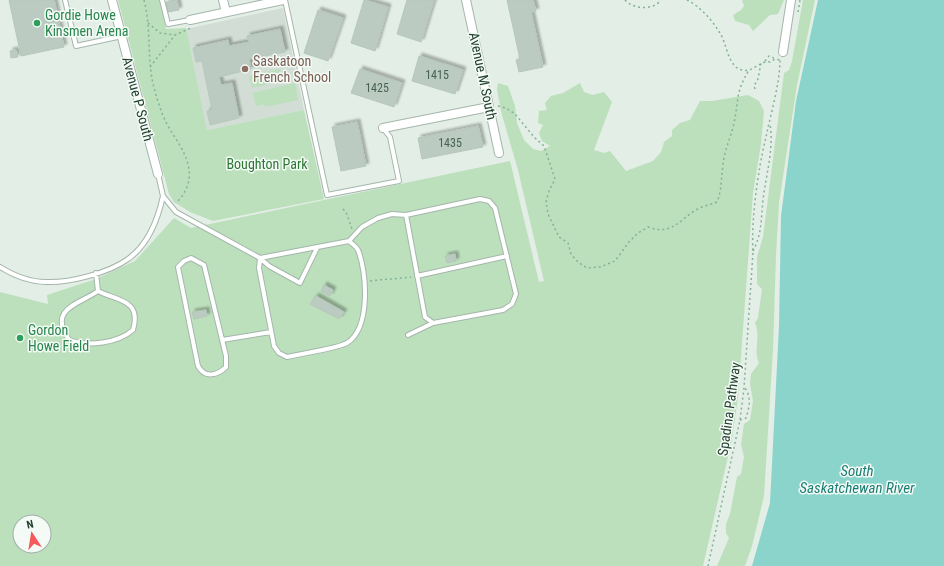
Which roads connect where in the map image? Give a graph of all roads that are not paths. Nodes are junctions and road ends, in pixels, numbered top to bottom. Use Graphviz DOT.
graph roads {
  1 [pos="65,0"];
  2 [pos="112,0"];
  3 [pos="162,0"];
  4 [pos="223,0"];
  5 [pos="284,0"];
  6 [pos="466,0"];
  7 [pos="791,0"];
  8 [pos="226,12"];
  9 [pos="192,20"];
  10 [pos="122,36"];
  11 [pos="781,56"];
  12 [pos="489,107"];
  13 [pos="383,128"];
  14 [pos="499,153"];
  15 [pos="158,174"];
  16 [pos="163,196"];
  17 [pos="406,215"];
  18 [pos="349,241"];
  19 [pos="317,248"];
  20 [pos="507,256"];
  21 [pos="260,258"];
  22 [pos="0,267"];
  23 [pos="96,273"];
  24 [pos="417,276"];
  25 [pos="98,291"];
  26 [pos="433,323"];
  27 [pos="271,332"];
  28 [pos="408,335"];
  29 [pos="222,340"];
  1 -- 10 [label="lane"];
  2 -- 10 [label="street, Avenue P South"];
  3 -- 9 [label="lane"];
  4 -- 8 [label="street"];
  5 -- 8 [label="street"];
  5 -- 13 [label="lane"];
  6 -- 12 [label="street, Avenue M South"];
  7 -- 11 [label="street"];
  8 -- 9 [label="street"];
  10 -- 15 [label="street, Avenue P South"];
  12 -- 13 [label="street"];
  12 -- 14 [label="street, Avenue M South"];
  15 -- 16 [label="lane"];
  16 -- 21 [label="lane"];
  16 -- 23 [label="lane"];
  17 -- 18 [label="lane"];
  17 -- 20 [label="lane"];
  17 -- 24 [label="lane"];
  18 -- 19 [label="lane"];
  18 -- 27 [label="lane"];
  19 -- 21 [label="lane"];
  19 -- 21 [label="lane"];
  20 -- 24 [label="lane"];
  20 -- 26 [label="lane"];
  21 -- 27 [label="lane"];
  22 -- 23 [label="lane"];
  23 -- 25 [label="lane"];
  24 -- 26 [label="lane"];
  25 -- 25 [label="lane"];
  26 -- 28 [label="lane"];
  27 -- 29 [label="lane"];
  29 -- 29 [label="lane"];
}
